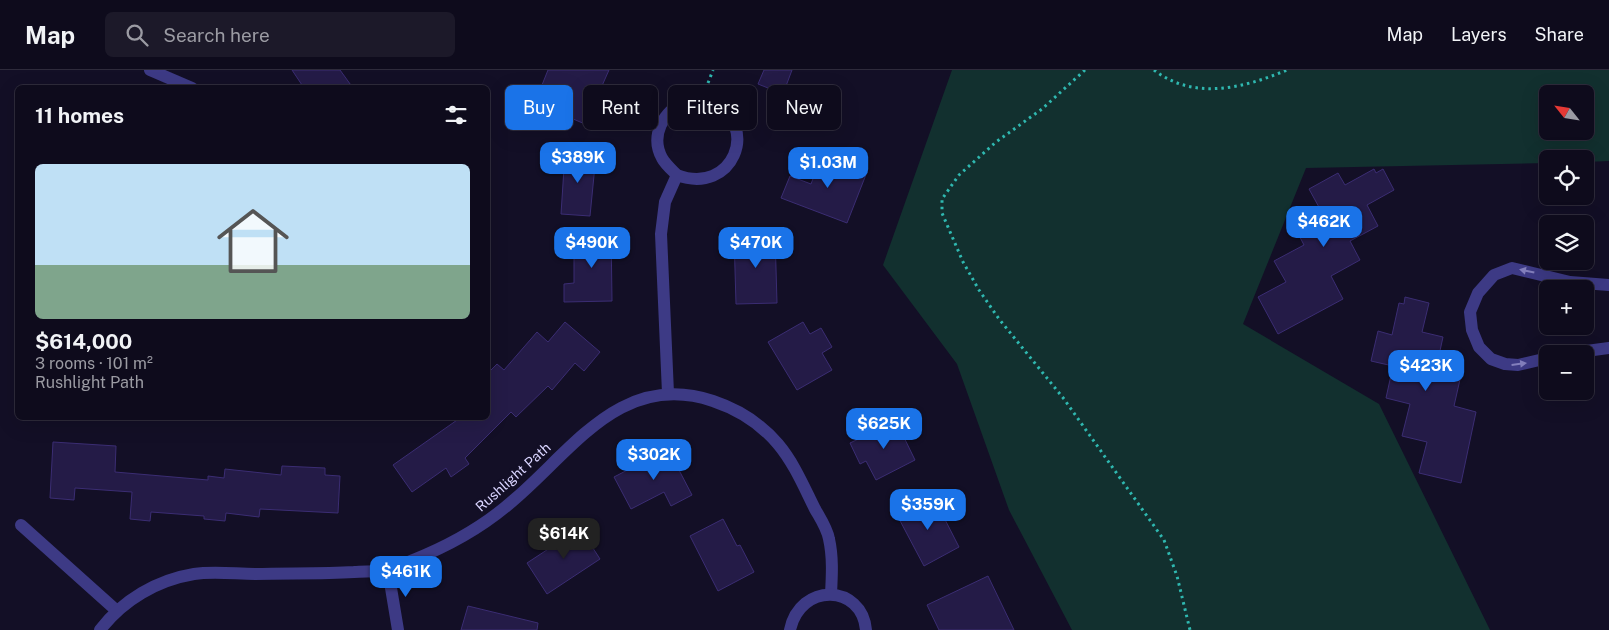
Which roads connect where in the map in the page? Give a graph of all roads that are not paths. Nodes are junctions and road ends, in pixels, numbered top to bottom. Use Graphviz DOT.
graph roads {
  1 [pos="150,70"];
  2 [pos="185,85"];
  3 [pos="677,175"];
  4 [pos="1609,286"];
  5 [pos="1609,348"];
  6 [pos="1594,350"];
  7 [pos="1539,360"];
  8 [pos="668,393"];
  9 [pos="21,525"];
  10 [pos="388,570"];
  11 [pos="831,594"];
  12 [pos="117,611"];
  13 [pos="100,630"];
  14 [pos="398,630"];
  15 [pos="790,630"];
  16 [pos="866,630"];
  1 -- 2 [label="street"];
  3 -- 3 [label="street"];
  3 -- 8 [label="street"];
  4 -- 7 [label="street, one-way"];
  5 -- 6 [label="street"];
  8 -- 10 [label="street, Rushlight Path"];
  8 -- 11 [label="street, Rushlight Path"];
  9 -- 12 [label="street"];
  10 -- 12 [label="street, Rushlight Path"];
  10 -- 14 [label="street"];
  11 -- 15 [label="street"];
  11 -- 16 [label="street"];
  12 -- 13 [label="street, Rushlight Path"];
}
